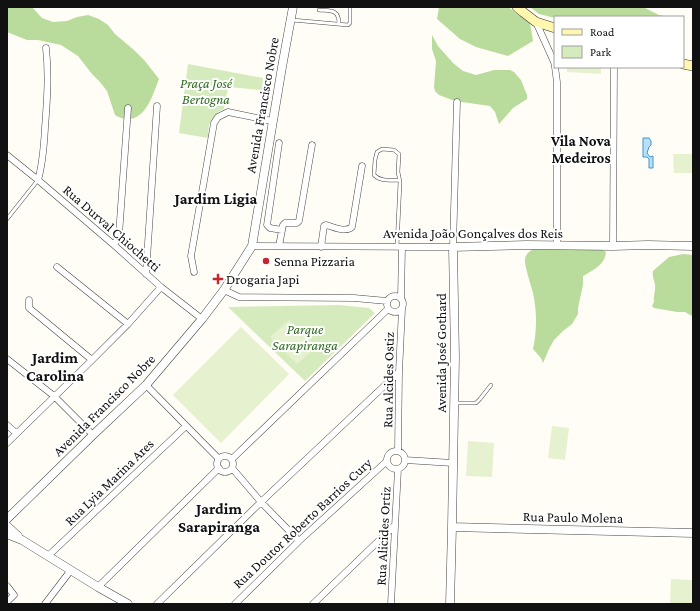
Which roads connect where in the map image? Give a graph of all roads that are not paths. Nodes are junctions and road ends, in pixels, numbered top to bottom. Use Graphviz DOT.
graph roads {
  1 [pos="293,7"];
  2 [pos="350,7"];
  3 [pos="518,7"];
  4 [pos="319,10"];
  5 [pos="290,20"];
  6 [pos="536,22"];
  7 [pos="339,24"];
  8 [pos="554,28"];
  9 [pos="46,48"];
  10 [pos="554,62"];
  11 [pos="555,68"];
  12 [pos="614,68"];
  13 [pos="457,102"];
  14 [pos="157,106"];
  15 [pos="128,108"];
  16 [pos="272,121"];
  17 [pos="279,143"];
  18 [pos="312,145"];
  19 [pos="7,155"];
  20 [pos="362,166"];
  21 [pos="38,180"];
  22 [pos="399,180"];
  23 [pos="7,219"];
  24 [pos="282,230"];
  25 [pos="114,245"];
  26 [pos="557,245"];
  27 [pos="252,246"];
  28 [pos="279,246"];
  29 [pos="613,246"];
  30 [pos="693,246"];
  31 [pos="321,247"];
  32 [pos="400,247"];
  33 [pos="453,247"];
  34 [pos="57,267"];
  35 [pos="194,272"];
  36 [pos="146,274"];
  37 [pos="161,287"];
  38 [pos="224,290"];
  39 [pos="401,299"];
  40 [pos="29,300"];
  41 [pos="387,301"];
  42 [pos="388,309"];
  43 [pos="402,309"];
  44 [pos="202,319"];
  45 [pos="128,324"];
  46 [pos="7,359"];
  47 [pos="92,360"];
  48 [pos="399,372"];
  49 [pos="146,385"];
  50 [pos="491,385"];
  51 [pos="54,396"];
  52 [pos="454,403"];
  53 [pos="7,425"];
  54 [pos="186,426"];
  55 [pos="16,433"];
  56 [pos="93,435"];
  57 [pos="7,443"];
  58 [pos="398,451"];
  59 [pos="219,459"];
  60 [pos="232,459"];
  61 [pos="405,460"];
  62 [pos="387,461"];
  63 [pos="453,463"];
  64 [pos="219,468"];
  65 [pos="232,468"];
  66 [pos="398,469"];
  67 [pos="262,502"];
  68 [pos="7,519"];
  69 [pos="395,525"];
  70 [pos="7,526"];
  71 [pos="452,527"];
  72 [pos="693,533"];
  73 [pos="7,534"];
  74 [pos="22,540"];
  75 [pos="299,541"];
  76 [pos="48,556"];
  77 [pos="71,570"];
  78 [pos="7,586"];
  79 [pos="98,587"];
  80 [pos="7,602"];
  81 [pos="45,604"];
  82 [pos="128,604"];
  83 [pos="157,604"];
  84 [pos="235,604"];
  85 [pos="313,604"];
  86 [pos="391,604"];
  87 [pos="450,604"];
  1 -- 5 [label="street, Avenida Francisco Nobre"];
  2 -- 7 [label="lane"];
  3 -- 6 [label="main road"];
  4 -- 7 [label="lane"];
  5 -- 7 [label="lane"];
  5 -- 16 [label="street, Avenida Francisco Nobre"];
  6 -- 8 [label="main road"];
  6 -- 10 [label="street"];
  9 -- 21 [label="street"];
  11 -- 26 [label="street"];
  12 -- 29 [label="street"];
  13 -- 33 [label="street, Avenida José Gothard"];
  14 -- 36 [label="street"];
  15 -- 25 [label="street"];
  16 -- 27 [label="street, Avenida Francisco Nobre"];
  16 -- 35 [label="street"];
  17 -- 24 [label="street"];
  18 -- 24 [label="street"];
  19 -- 21 [label="street, Rua Durval Chiochetti"];
  20 -- 31 [label="street"];
  21 -- 23 [label="lane"];
  21 -- 25 [label="street, Rua Durval Chiochetti"];
  22 -- 22 [label="lane"];
  22 -- 32 [label="lane"];
  24 -- 28 [label="street"];
  25 -- 36 [label="street, Rua Durval Chiochetti"];
  26 -- 29 [label="street, Avenida João Gonçalves dos Reis"];
  26 -- 33 [label="street, Avenida João Gonçalves dos Reis"];
  27 -- 28 [label="street, Avenida João Gonçalves dos Reis"];
  27 -- 38 [label="street, Avenida Francisco Nobre"];
  28 -- 31 [label="street, Avenida João Gonçalves dos Reis"];
  29 -- 30 [label="street, Avenida João Gonçalves dos Reis"];
  31 -- 32 [label="street, Avenida João Gonçalves dos Reis"];
  32 -- 33 [label="street, Avenida João Gonçalves dos Reis"];
  32 -- 39 [label="street"];
  33 -- 52 [label="street, Avenida José Gothard"];
  34 -- 45 [label="street"];
  36 -- 37 [label="street, Rua Durval Chiochetti"];
  37 -- 44 [label="street, Rua Durval Chiochetti"];
  37 -- 45 [label="street"];
  38 -- 41 [label="street"];
  38 -- 44 [label="street, Avenida Francisco Nobre"];
  39 -- 41 [label="street"];
  39 -- 43 [label="street"];
  40 -- 47 [label="street"];
  41 -- 42 [label="street"];
  42 -- 43 [label="street"];
  42 -- 60 [label="street"];
  43 -- 48 [label="street, Rua Alcides Ostiz"];
  44 -- 49 [label="street, Avenida Francisco Nobre"];
  45 -- 47 [label="street"];
  46 -- 51 [label="street"];
  47 -- 51 [label="street"];
  48 -- 58 [label="street, Rua Alcides Ostiz"];
  48 -- 67 [label="street"];
  49 -- 54 [label="street"];
  49 -- 56 [label="street, Avenida Francisco Nobre"];
  50 -- 52 [label="lane"];
  51 -- 55 [label="street"];
  51 -- 56 [label="street"];
  52 -- 63 [label="street, Avenida José Gothard"];
  53 -- 55 [label="street"];
  54 -- 59 [label="street"];
  54 -- 76 [label="street, Rua Lyia Marina Ares"];
  55 -- 57 [label="street"];
  56 -- 68 [label="street, Avenida Francisco Nobre"];
  58 -- 61 [label="street"];
  58 -- 62 [label="street"];
  59 -- 60 [label="street"];
  59 -- 64 [label="street"];
  60 -- 65 [label="street"];
  61 -- 63 [label="street"];
  61 -- 66 [label="street"];
  62 -- 66 [label="street"];
  62 -- 75 [label="street, Rua Doutor Roberto Barrios Cury"];
  63 -- 71 [label="street, Avenida José Gothard"];
  64 -- 65 [label="street"];
  64 -- 79 [label="street"];
  65 -- 67 [label="street"];
  66 -- 69 [label="street, Rua Alicides Ortiz"];
  67 -- 75 [label="street"];
  67 -- 83 [label="street"];
  69 -- 85 [label="street"];
  69 -- 86 [label="street, Rua Alicides Ortiz"];
  70 -- 74 [label="street"];
  71 -- 72 [label="street, Rua Paulo Molena"];
  71 -- 87 [label="street, Avenida José Gothard"];
  73 -- 74 [label="street"];
  74 -- 76 [label="street"];
  75 -- 84 [label="street, Rua Doutor Roberto Barrios Cury"];
  76 -- 77 [label="street"];
  77 -- 79 [label="street"];
  77 -- 81 [label="street"];
  78 -- 80 [label="street"];
  79 -- 82 [label="street"];
}
